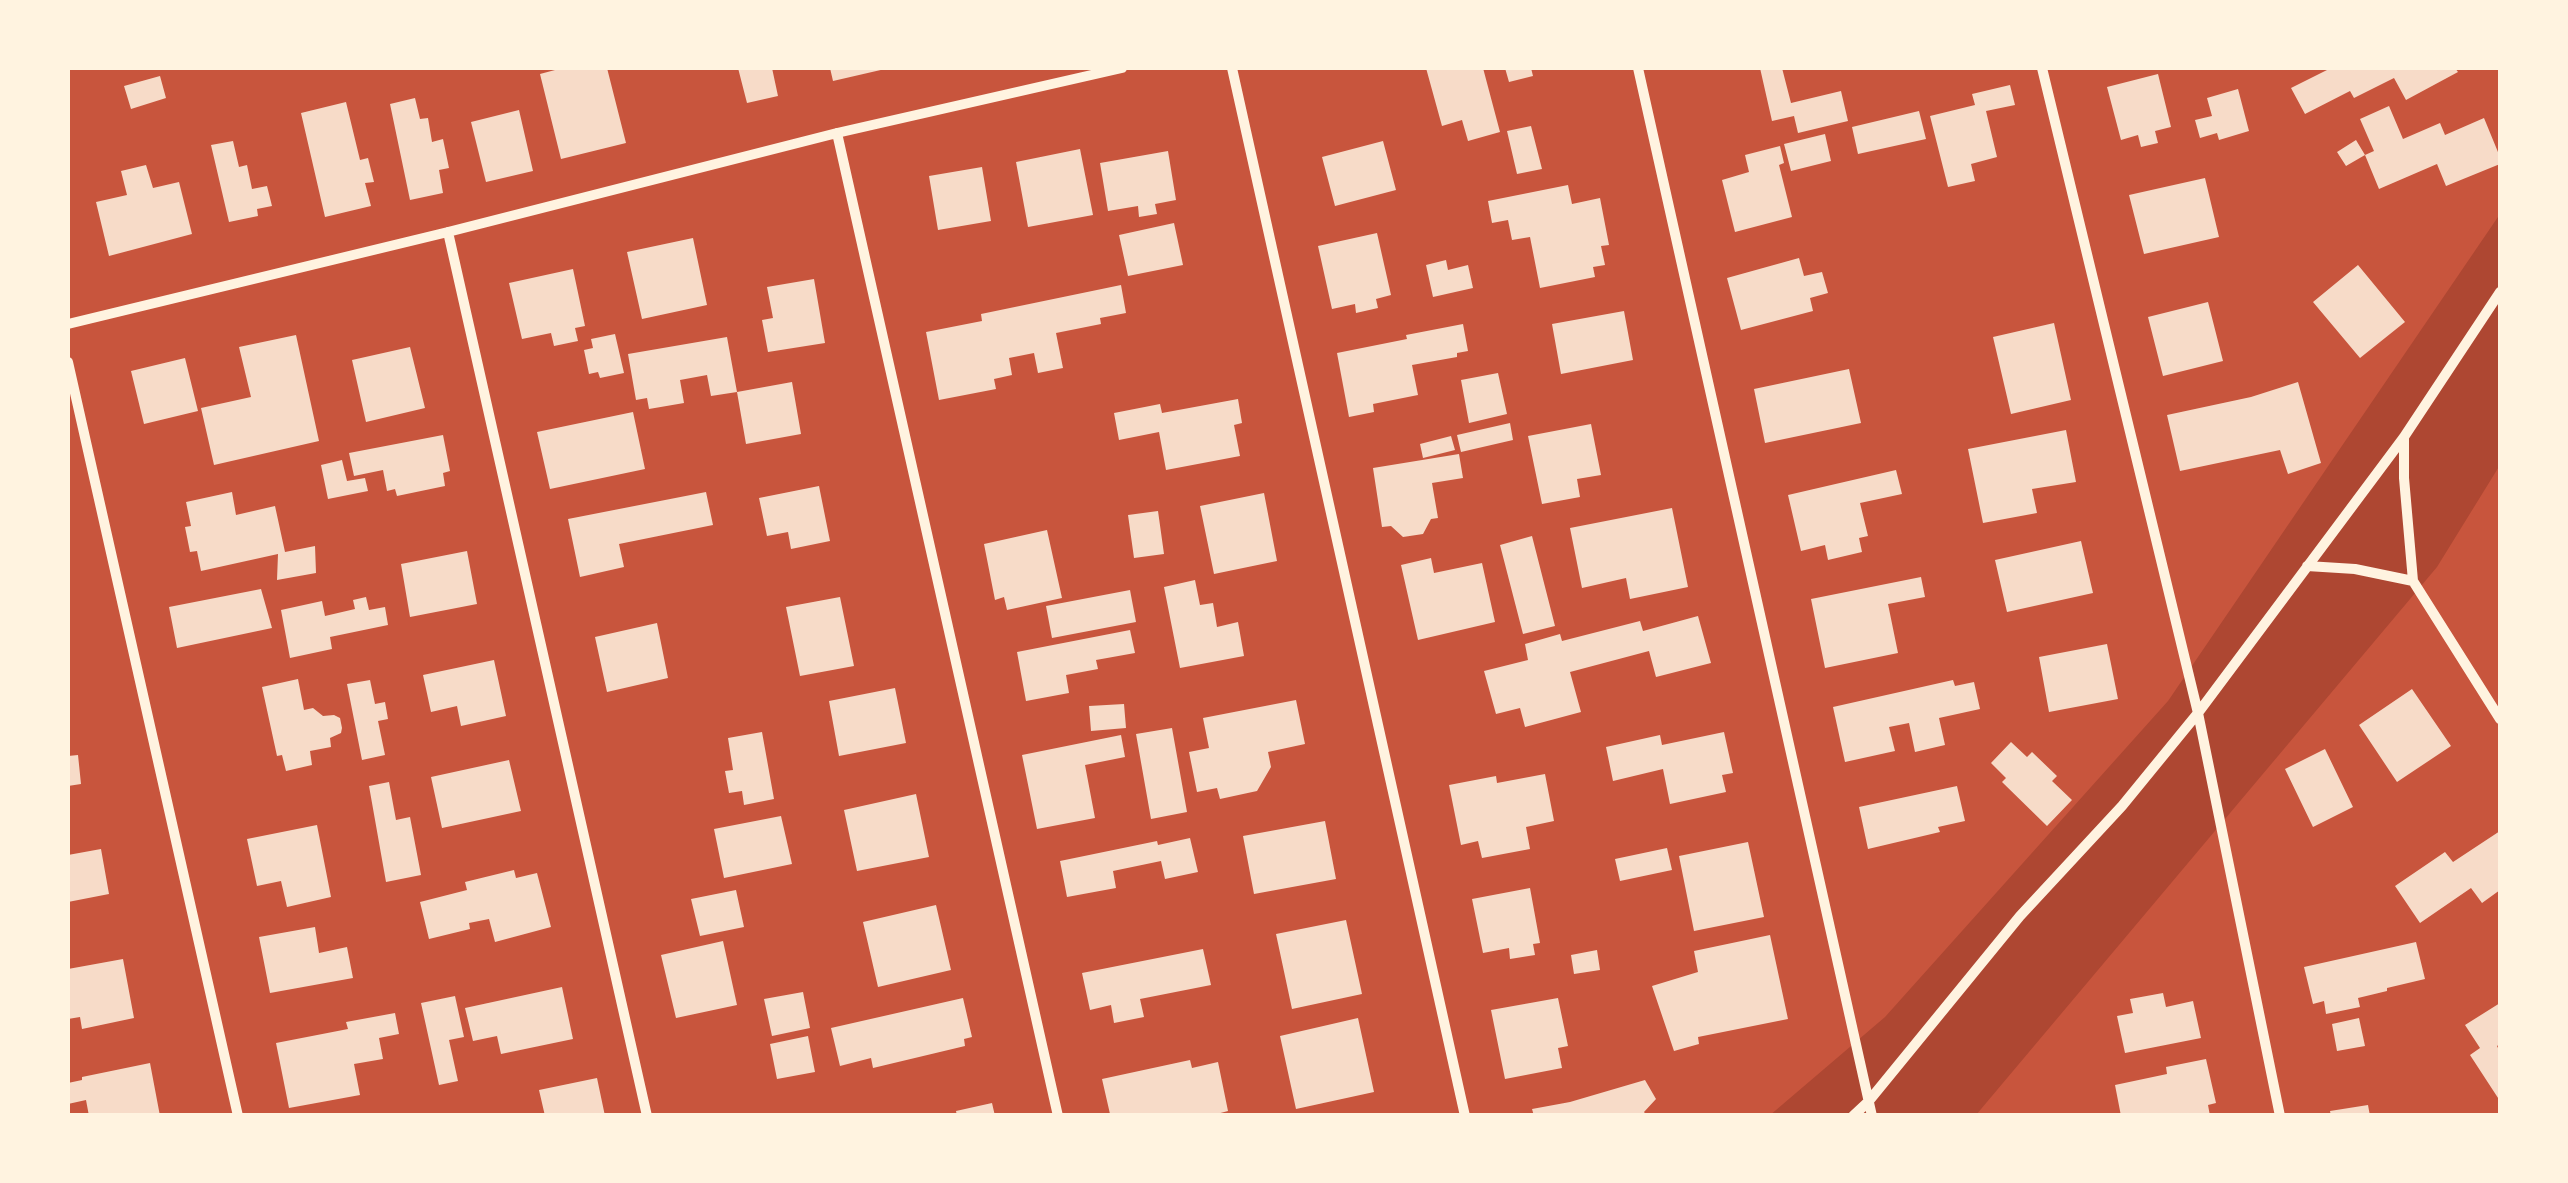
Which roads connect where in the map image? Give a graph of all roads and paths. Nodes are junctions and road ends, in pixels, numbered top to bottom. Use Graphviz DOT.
graph roads {
  1 [pos="1122,68"];
  2 [pos="1232,68"];
  3 [pos="1638,68"];
  4 [pos="2042,68"];
  5 [pos="838,133"];
  6 [pos="448,232"];
  7 [pos="2500,292"];
  8 [pos="68,324"];
  9 [pos="68,362"];
  10 [pos="2404,437"];
  11 [pos="2307,566"];
  12 [pos="2413,581"];
  13 [pos="2198,713"];
  14 [pos="2500,719"];
  15 [pos="1868,1102"];
  16 [pos="238,1116"];
  17 [pos="647,1116"];
  18 [pos="1058,1116"];
  19 [pos="1466,1116"];
  20 [pos="1853,1116"];
  21 [pos="1872,1116"];
  22 [pos="2280,1116"];
  1 -- 5 [label="street"];
  2 -- 19 [label="street"];
  3 -- 15 [label="street"];
  4 -- 13 [label="street"];
  5 -- 6 [label="street"];
  5 -- 18 [label="street"];
  6 -- 8 [label="street"];
  6 -- 17 [label="street"];
  7 -- 10 [label="street"];
  9 -- 16 [label="street"];
  10 -- 11 [label="street"];
  10 -- 12 [label="street"];
  11 -- 12 [label="street"];
  11 -- 13 [label="street"];
  12 -- 14 [label="street"];
  13 -- 15 [label="street"];
  13 -- 22 [label="street"];
  15 -- 20 [label="street"];
  15 -- 21 [label="street"];
}
